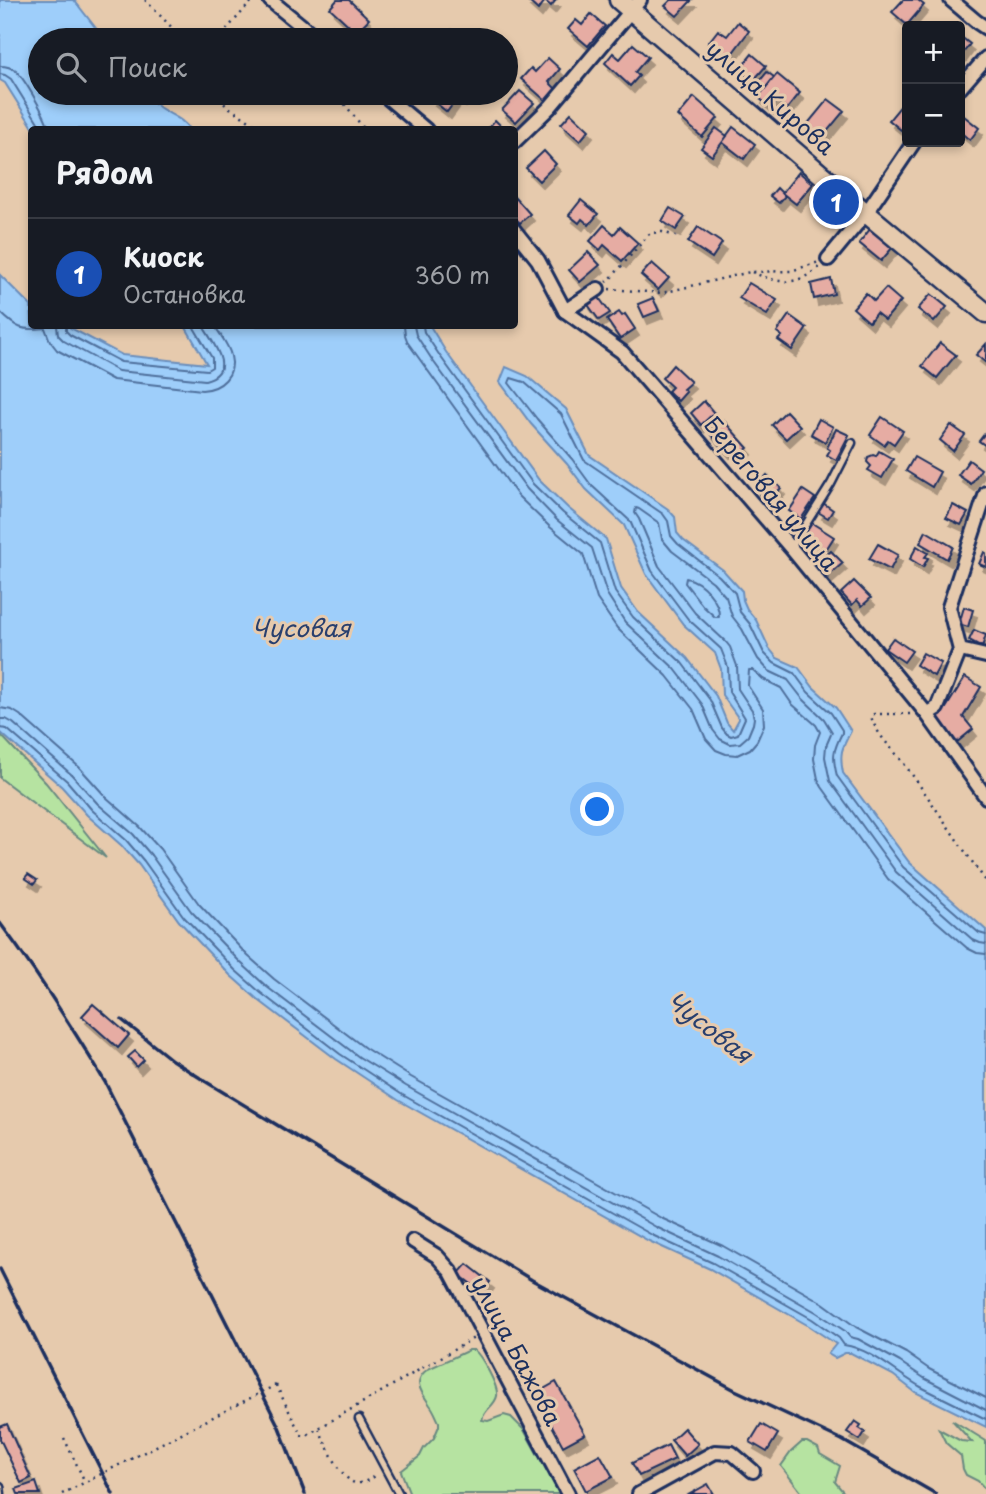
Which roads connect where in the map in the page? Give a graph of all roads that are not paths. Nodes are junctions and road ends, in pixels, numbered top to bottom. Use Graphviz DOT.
graph roads {
  1 [pos="270,0"];
  2 [pos="951,0"];
  3 [pos="630,3"];
  4 [pos="304,28"];
  5 [pos="986,28"];
  6 [pos="986,58"];
  7 [pos="963,84"];
  8 [pos="396,105"];
  9 [pos="421,126"];
  10 [pos="518,138"];
  11 [pos="911,147"];
  12 [pos="866,213"];
  13 [pos="518,235"];
  14 [pos="828,260"];
  15 [pos="598,289"];
  16 [pos="565,311"];
  17 [pos="986,313"];
  18 [pos="852,443"];
  19 [pos="986,493"];
  20 [pos="791,548"];
  21 [pos="960,650"];
  22 [pos="986,656"];
  23 [pos="927,714"];
  24 [pos="986,797"];
  25 [pos="413,1241"];
  26 [pos="359,1419"];
  27 [pos="753,1471"];
  28 [pos="0,1486"];
  29 [pos="1,1494"];
  30 [pos="399,1494"];
  31 [pos="568,1494"];
  32 [pos="639,1494"];
  1 -- 4 [label="street"];
  2 -- 5 [label="street"];
  3 -- 10 [label="street"];
  3 -- 12 [label="street, улица Кирова"];
  6 -- 7 [label="street"];
  8 -- 9 [label="street"];
  11 -- 12 [label="street"];
  12 -- 14 [label="street"];
  12 -- 17 [label="street, улица Кирова"];
  13 -- 16 [label="street, Береговая улица"];
  15 -- 16 [label="street"];
  16 -- 20 [label="street, Береговая улица"];
  18 -- 20 [label="lane"];
  19 -- 21 [label="street"];
  20 -- 23 [label="street, Береговая улица"];
  21 -- 22 [label="street"];
  21 -- 23 [label="street"];
  23 -- 24 [label="street, Береговая улица"];
  25 -- 31 [label="street, улица Бажова"];
  26 -- 30 [label="lane"];
  27 -- 32 [label="street"];
  28 -- 29 [label="lane"];
}
